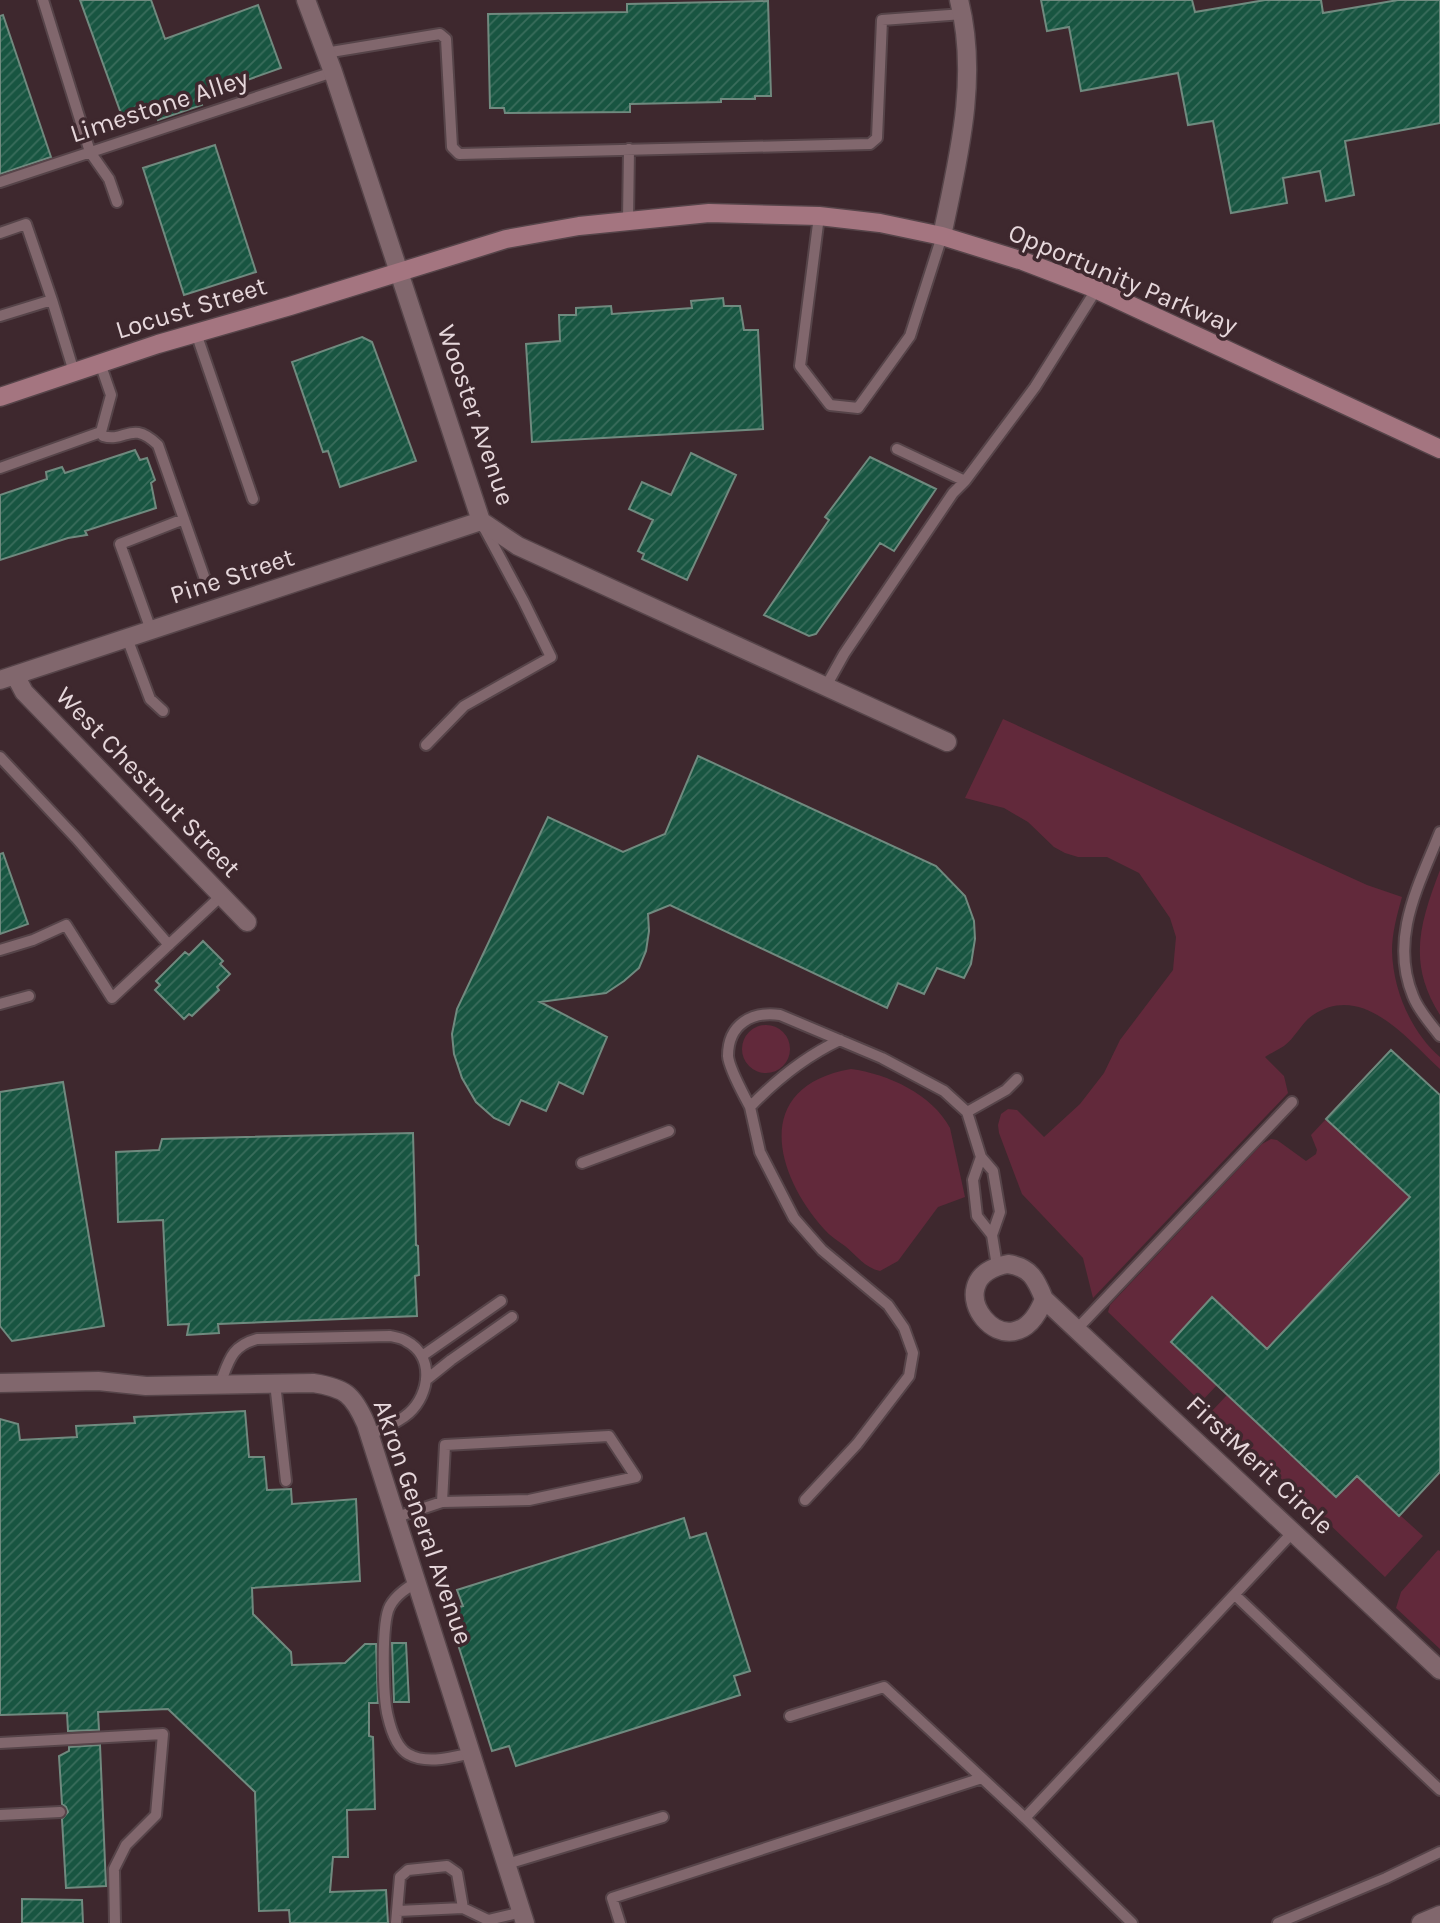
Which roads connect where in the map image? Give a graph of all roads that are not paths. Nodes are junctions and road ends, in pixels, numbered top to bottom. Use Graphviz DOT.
graph roads {
  1 [pos="43,0"];
  2 [pos="306,0"];
  3 [pos="961,7"];
  4 [pos="326,53"];
  5 [pos="333,72"];
  6 [pos="629,149"];
  7 [pos="90,152"];
  8 [pos="0,182"];
  9 [pos="117,202"];
  10 [pos="819,216"];
  11 [pos="628,220"];
  12 [pos="0,233"];
  13 [pos="942,236"];
  14 [pos="398,271"];
  15 [pos="1096,290"];
  16 [pos="52,300"];
  17 [pos="0,316"];
  18 [pos="196,333"];
  19 [pos="100,363"];
  20 [pos="74,372"];
  21 [pos="0,397"];
  22 [pos="101,432"];
  23 [pos="897,449"];
  24 [pos="1440,449"];
  25 [pos="0,468"];
  26 [pos="965,481"];
  27 [pos="253,499"];
  28 [pos="184,519"];
  29 [pos="481,521"];
  30 [pos="207,585"];
  31 [pos="151,630"];
  32 [pos="127,638"];
  33 [pos="8,678"];
  34 [pos="825,688"];
  35 [pos="163,711"];
  36 [pos="947,742"];
  37 [pos="426,745"];
  38 [pos="0,757"];
  39 [pos="1440,832"];
  40 [pos="221,896"];
  41 [pos="247,922"];
  42 [pos="169,945"];
  43 [pos="0,950"];
  44 [pos="29,996"];
  45 [pos="0,1004"];
  46 [pos="1440,1036"];
  47 [pos="840,1041"];
  48 [pos="1017,1079"];
  49 [pos="1293,1102"];
  50 [pos="750,1107"];
  51 [pos="967,1112"];
  52 [pos="669,1131"];
  53 [pos="981,1157"];
  54 [pos="582,1163"];
  55 [pos="992,1235"];
  56 [pos="997,1266"];
  57 [pos="1044,1299"];
  58 [pos="501,1301"];
  59 [pos="513,1317"];
  60 [pos="1076,1330"];
  61 [pos="422,1356"];
  62 [pos="426,1380"];
  63 [pos="0,1383"];
  64 [pos="275,1383"];
  65 [pos="220,1384"];
  66 [pos="370,1435"];
  67 [pos="286,1481"];
  68 [pos="805,1500"];
  69 [pos="442,1502"];
  70 [pos="397,1517"];
  71 [pos="1293,1532"];
  72 [pos="418,1581"];
  73 [pos="1235,1595"];
  74 [pos="1440,1670"];
  75 [pos="790,1716"];
  76 [pos="0,1743"];
  77 [pos="472,1753"];
  78 [pos="982,1778"];
  79 [pos="1440,1790"];
  80 [pos="60,1812"];
  81 [pos="0,1815"];
  82 [pos="663,1817"];
  83 [pos="1025,1818"];
  84 [pos="1440,1852"];
  85 [pos="507,1864"];
  86 [pos="463,1908"];
  87 [pos="398,1911"];
  88 [pos="1440,1915"];
  89 [pos="524,1917"];
  90 [pos="115,1923"];
  91 [pos="396,1923"];
  92 [pos="620,1923"];
  93 [pos="1132,1923"];
  94 [pos="1278,1923"];
  95 [pos="1421,1923"];
  1 -- 7 [label="lane"];
  2 -- 4 [label="street, Wooster Avenue"];
  3 -- 6 [label="lane"];
  3 -- 13 [label="street"];
  4 -- 5 [label="street, Wooster Avenue"];
  4 -- 6 [label="lane"];
  5 -- 7 [label="lane, Limestone Alley"];
  5 -- 14 [label="street, Wooster Avenue"];
  6 -- 11 [label="lane"];
  7 -- 8 [label="lane, Limestone Alley"];
  7 -- 9 [label="lane"];
  10 -- 11 [label="main road, Opportunity Parkway"];
  10 -- 13 [label="main road, Opportunity Parkway"];
  10 -- 13 [label="lane"];
  11 -- 14 [label="main road, Opportunity Parkway"];
  12 -- 16 [label="lane"];
  13 -- 15 [label="main road, Opportunity Parkway"];
  14 -- 18 [label="main road, Locust Street"];
  14 -- 29 [label="street, Wooster Avenue"];
  15 -- 24 [label="main road, Opportunity Parkway"];
  15 -- 26 [label="lane"];
  16 -- 17 [label="lane"];
  16 -- 20 [label="lane"];
  18 -- 19 [label="main road, Locust Street"];
  18 -- 27 [label="lane"];
  19 -- 20 [label="main road, Locust Street"];
  19 -- 22 [label="lane"];
  20 -- 21 [label="main road, Locust Street"];
  22 -- 25 [label="lane"];
  22 -- 28 [label="lane"];
  23 -- 26 [label="lane"];
  26 -- 34 [label="lane"];
  28 -- 30 [label="lane"];
  28 -- 31 [label="lane"];
  29 -- 31 [label="street, Pine Street"];
  29 -- 34 [label="street, Wooster Avenue"];
  29 -- 37 [label="lane"];
  31 -- 32 [label="street, Pine Street"];
  32 -- 33 [label="street, Pine Street"];
  32 -- 35 [label="lane"];
  33 -- 40 [label="street, West Chestnut Street"];
  34 -- 36 [label="street, Wooster Avenue"];
  38 -- 42 [label="lane"];
  39 -- 46 [label="lane"];
  40 -- 41 [label="street, West Chestnut Street"];
  40 -- 42 [label="lane"];
  42 -- 43 [label="lane"];
  44 -- 45 [label="lane"];
  47 -- 50 [label="lane"];
  47 -- 50 [label="lane"];
  47 -- 51 [label="lane"];
  48 -- 51 [label="lane"];
  49 -- 60 [label="lane"];
  50 -- 68 [label="lane"];
  51 -- 53 [label="lane"];
  52 -- 54 [label="lane"];
  53 -- 55 [label="lane"];
  53 -- 55 [label="lane"];
  55 -- 56 [label="lane"];
  56 -- 57 [label="street, FirstMerit Circle"];
  56 -- 57 [label="street"];
  57 -- 60 [label="street, FirstMerit Circle"];
  58 -- 61 [label="lane"];
  59 -- 62 [label="lane"];
  60 -- 71 [label="street, FirstMerit Circle"];
  61 -- 62 [label="lane"];
  61 -- 65 [label="lane"];
  62 -- 66 [label="lane"];
  63 -- 65 [label="street, Akron General Avenue"];
  64 -- 65 [label="street, Akron General Avenue"];
  64 -- 66 [label="street, Akron General Avenue"];
  64 -- 67 [label="lane"];
  66 -- 70 [label="street, Akron General Avenue"];
  69 -- 69 [label="lane"];
  69 -- 70 [label="lane"];
  70 -- 72 [label="street, Akron General Avenue"];
  71 -- 73 [label="lane"];
  71 -- 74 [label="street, FirstMerit Circle"];
  72 -- 77 [label="street, Akron General Avenue"];
  72 -- 77 [label="lane"];
  73 -- 79 [label="lane"];
  73 -- 83 [label="lane"];
  75 -- 78 [label="lane"];
  76 -- 90 [label="lane"];
  77 -- 85 [label="street, Akron General Avenue"];
  78 -- 83 [label="lane"];
  78 -- 92 [label="lane"];
  80 -- 81 [label="lane"];
  82 -- 85 [label="lane"];
  83 -- 93 [label="lane"];
  84 -- 94 [label="lane"];
  85 -- 89 [label="street, Akron General Avenue"];
  86 -- 87 [label="lane"];
  86 -- 87 [label="lane"];
  86 -- 89 [label="lane"];
  87 -- 91 [label="lane"];
  88 -- 95 [label="street"];
}
